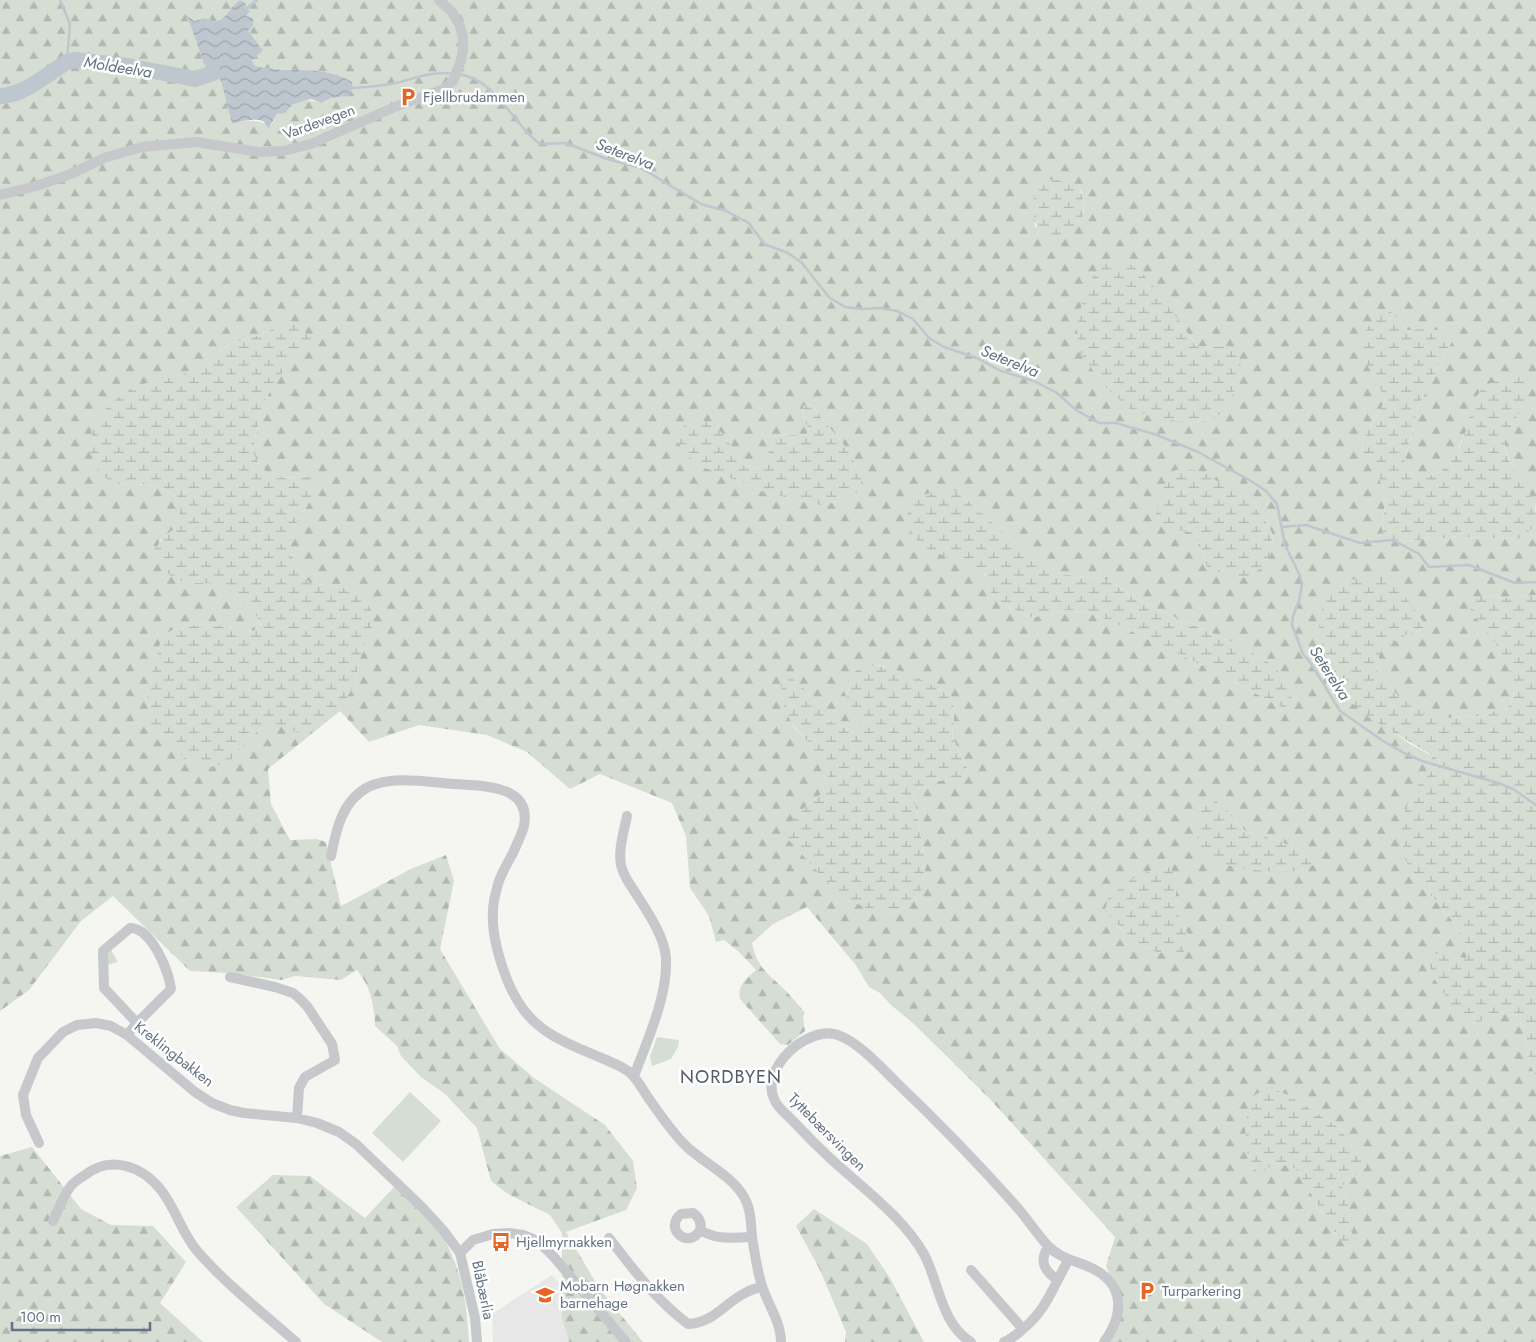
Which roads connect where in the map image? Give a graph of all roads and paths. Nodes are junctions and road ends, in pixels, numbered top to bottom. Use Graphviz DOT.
graph roads {
  1 [pos="439,0"];
  2 [pos="0,195"];
  3 [pos="627,816"];
  4 [pos="331,856"];
  5 [pos="230,977"];
  6 [pos="136,1023"];
  7 [pos="127,1035"];
  8 [pos="634,1076"];
  9 [pos="297,1118"];
  10 [pos="39,1143"];
  11 [pos="53,1221"];
  12 [pos="700,1230"];
  13 [pos="752,1237"];
  14 [pos="608,1238"];
  15 [pos="1048,1247"];
  16 [pos="460,1254"];
  17 [pos="1069,1259"];
  18 [pos="971,1270"];
  19 [pos="1056,1280"];
  20 [pos="762,1287"];
  21 [pos="1022,1329"];
  22 [pos="296,1342"];
  23 [pos="477,1342"];
  24 [pos="626,1342"];
  25 [pos="781,1342"];
  26 [pos="971,1342"];
  27 [pos="1004,1342"];
  28 [pos="1104,1342"];
  1 -- 2 [label="street, Vardevegen"];
  3 -- 8 [label="street"];
  4 -- 8 [label="street"];
  5 -- 9 [label="street"];
  6 -- 6 [label="street"];
  6 -- 7 [label="street"];
  7 -- 9 [label="street, Kreklingbakken"];
  7 -- 10 [label="street, Kreklingbakken"];
  8 -- 13 [label="street"];
  9 -- 16 [label="street, Kreklingbakken"];
  11 -- 22 [label="street"];
  12 -- 13 [label="street"];
  13 -- 20 [label="street"];
  14 -- 20 [label="street"];
  15 -- 17 [label="street, Tyttebærsvingen"];
  15 -- 19 [label="street"];
  15 -- 26 [label="street, Tyttebærsvingen"];
  16 -- 23 [label="street, Blåbærlia"];
  16 -- 24 [label="street, Blåbærlia"];
  17 -- 19 [label="street"];
  17 -- 28 [label="street"];
  18 -- 21 [label="street"];
  19 -- 21 [label="street"];
  20 -- 25 [label="street"];
  21 -- 27 [label="street"];
}
